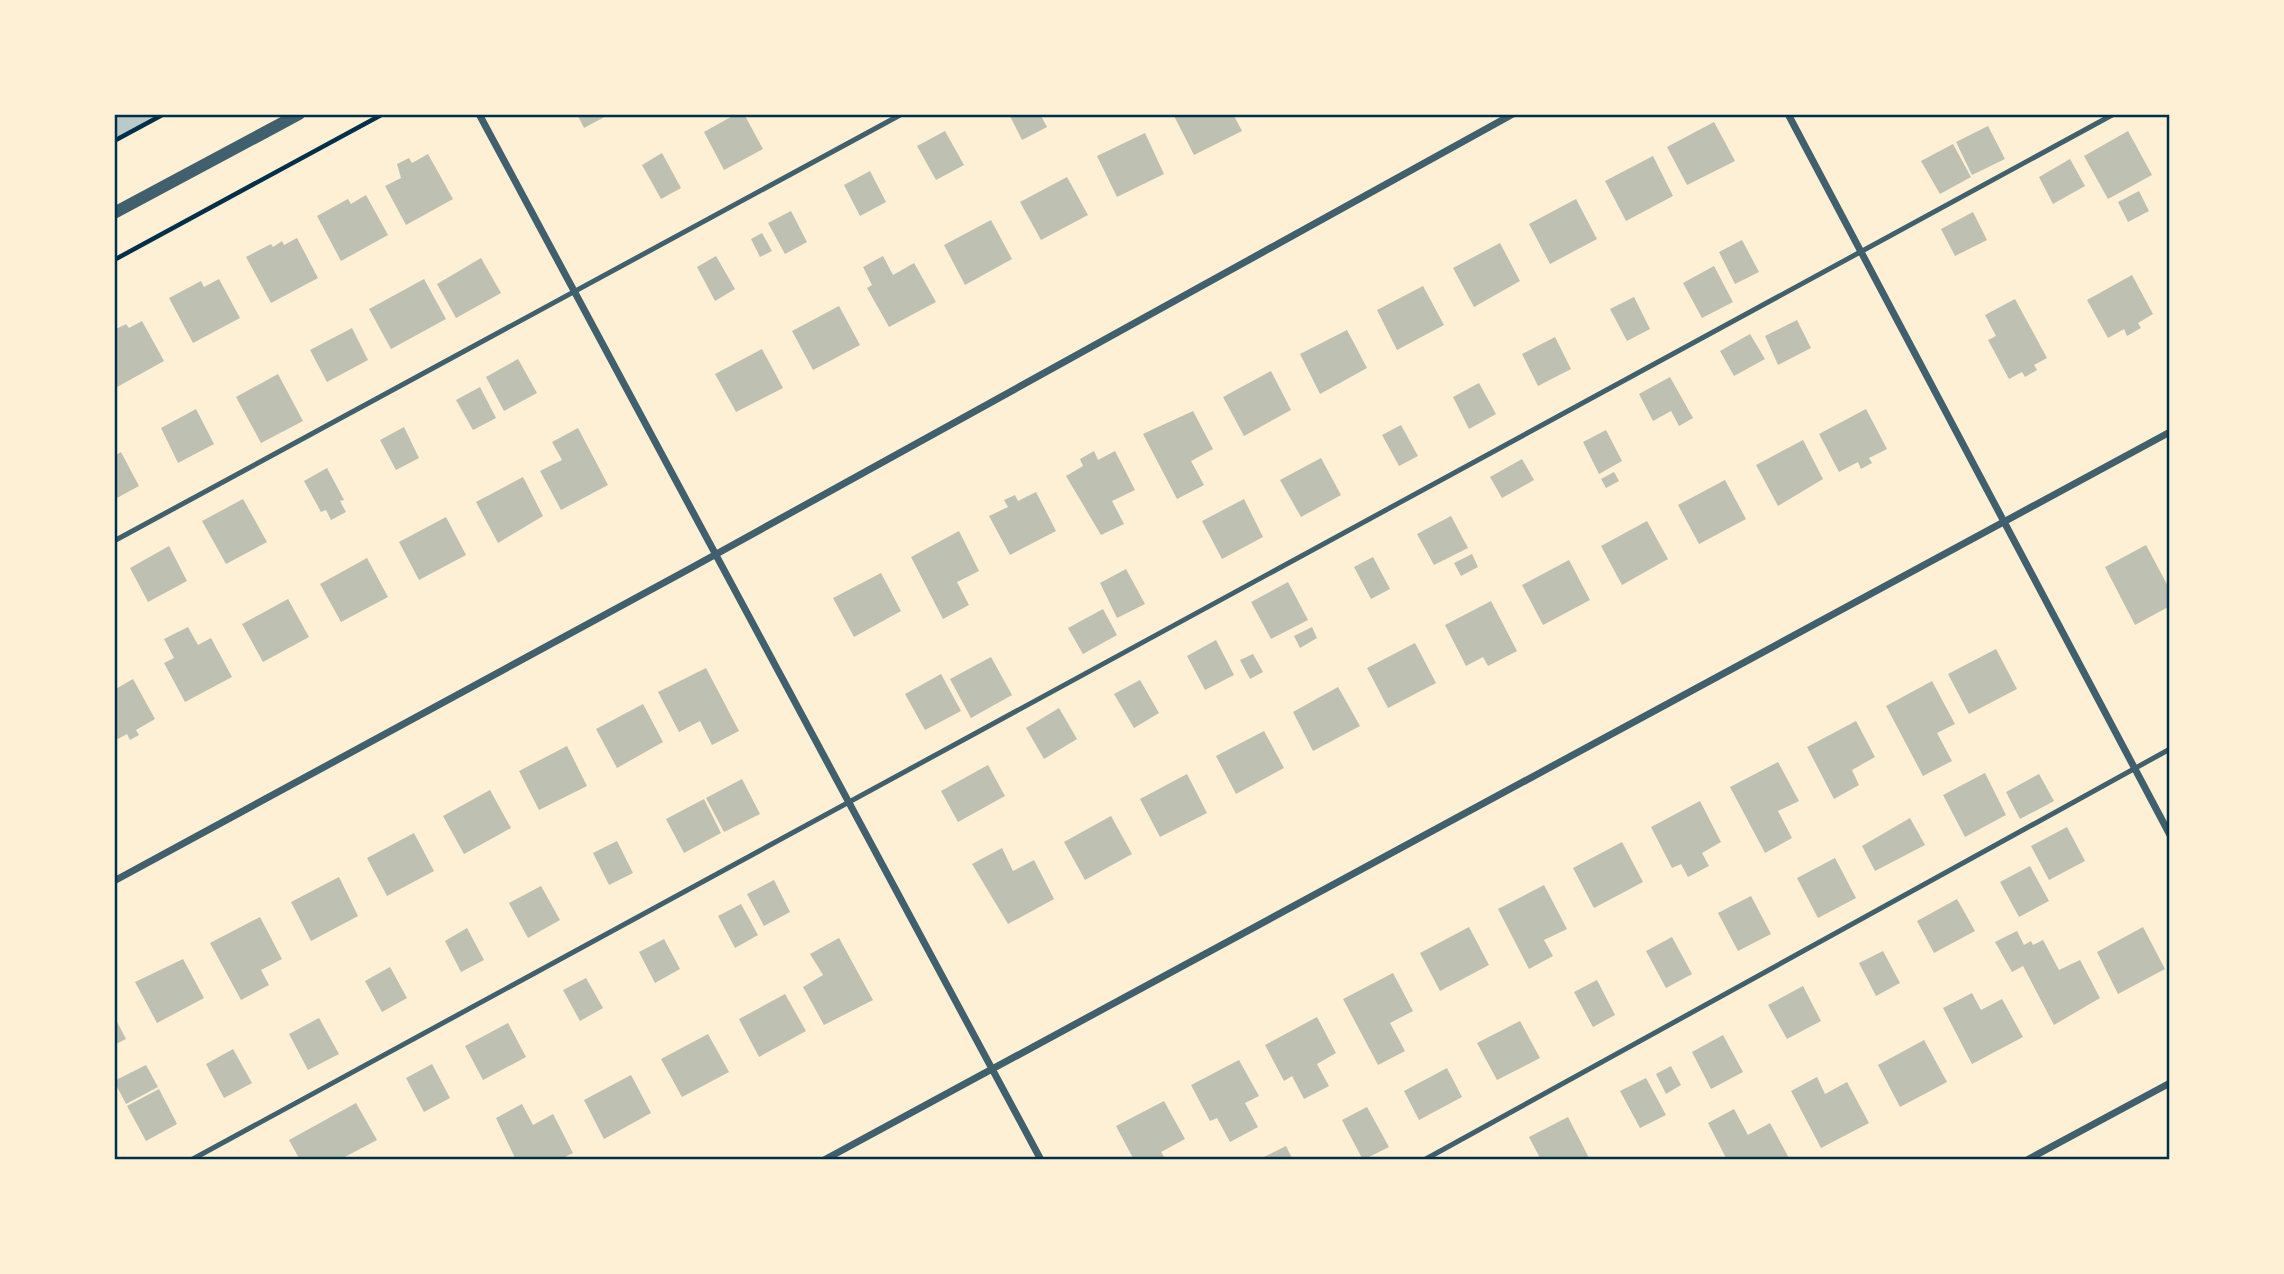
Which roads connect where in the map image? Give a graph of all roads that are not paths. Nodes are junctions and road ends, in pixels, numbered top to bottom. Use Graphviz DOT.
graph roads {
  1 [pos="299,114"];
  2 [pos="479,114"];
  3 [pos="902,114"];
  4 [pos="1513,114"];
  5 [pos="1788,114"];
  6 [pos="2114,114"];
  7 [pos="114,213"];
  8 [pos="1860,251"];
  9 [pos="575,292"];
  10 [pos="2170,432"];
  11 [pos="2004,523"];
  12 [pos="114,541"];
  13 [pos="716,554"];
  14 [pos="2170,749"];
  15 [pos="2135,769"];
  16 [pos="848,800"];
  17 [pos="2170,835"];
  18 [pos="114,881"];
  19 [pos="993,1069"];
  20 [pos="2170,1083"];
  21 [pos="191,1160"];
  22 [pos="824,1160"];
  23 [pos="1041,1160"];
  24 [pos="1424,1160"];
  25 [pos="2027,1160"];
  1 -- 7 [label="street"];
  2 -- 9 [label="street"];
  3 -- 9 [label="lane"];
  4 -- 13 [label="street"];
  5 -- 8 [label="street"];
  6 -- 8 [label="lane"];
  8 -- 11 [label="street"];
  8 -- 16 [label="lane"];
  9 -- 12 [label="lane"];
  9 -- 13 [label="street"];
  10 -- 11 [label="street"];
  11 -- 15 [label="street"];
  11 -- 19 [label="street"];
  13 -- 16 [label="street"];
  13 -- 18 [label="street"];
  14 -- 15 [label="lane"];
  15 -- 17 [label="street"];
  15 -- 24 [label="lane"];
  16 -- 19 [label="street"];
  16 -- 21 [label="lane"];
  19 -- 22 [label="street"];
  19 -- 23 [label="street"];
  20 -- 25 [label="street"];
}
